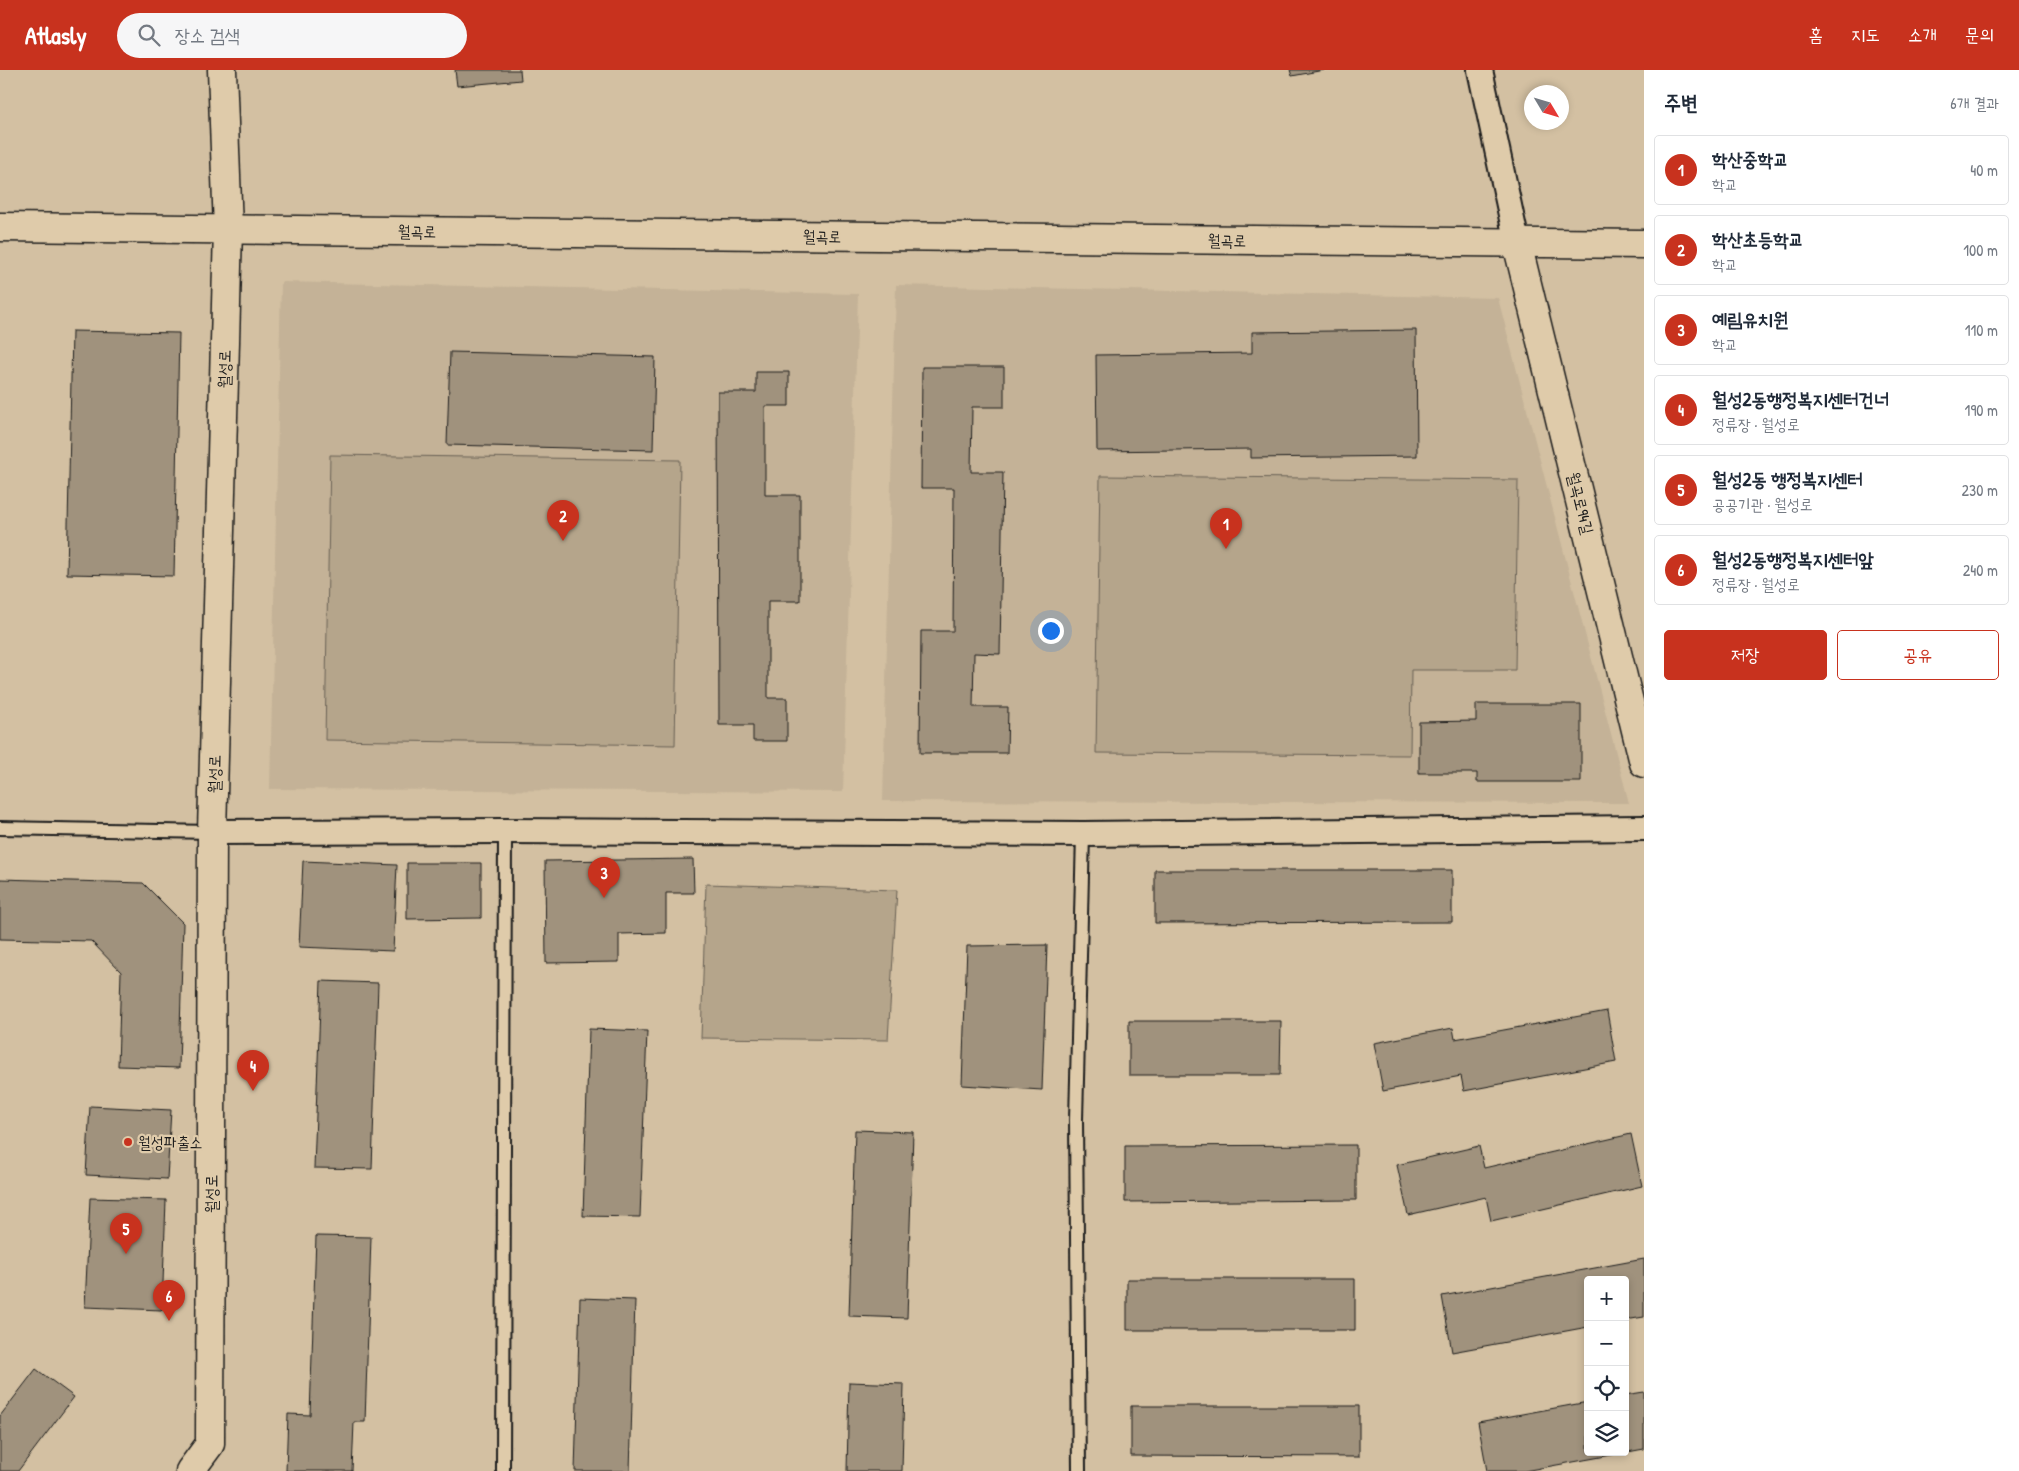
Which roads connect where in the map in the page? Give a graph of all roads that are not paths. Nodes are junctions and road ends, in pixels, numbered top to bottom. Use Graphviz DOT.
graph roads {
  1 [pos="222,70"];
  2 [pos="1480,70"];
  3 [pos="0,227"];
  4 [pos="228,229"];
  5 [pos="1517,243"];
  6 [pos="1644,244"];
  7 [pos="1644,763"];
  8 [pos="0,828"];
  9 [pos="1644,828"];
  10 [pos="505,831"];
  11 [pos="212,832"];
  12 [pos="1083,834"];
  13 [pos="190,1471"];
  14 [pos="503,1471"];
  15 [pos="1079,1471"];
  1 -- 4 [label="street, 월성로"];
  2 -- 5 [label="street"];
  3 -- 4 [label="street, 월곡로"];
  4 -- 5 [label="street, 월곡로"];
  4 -- 11 [label="street, 월성로"];
  5 -- 6 [label="street, 월곡로"];
  5 -- 7 [label="street, 월곡로94길"];
  8 -- 11 [label="lane"];
  9 -- 12 [label="street"];
  10 -- 11 [label="street"];
  10 -- 12 [label="street"];
  10 -- 14 [label="lane"];
  11 -- 13 [label="street, 월성로"];
  12 -- 15 [label="lane"];
}
